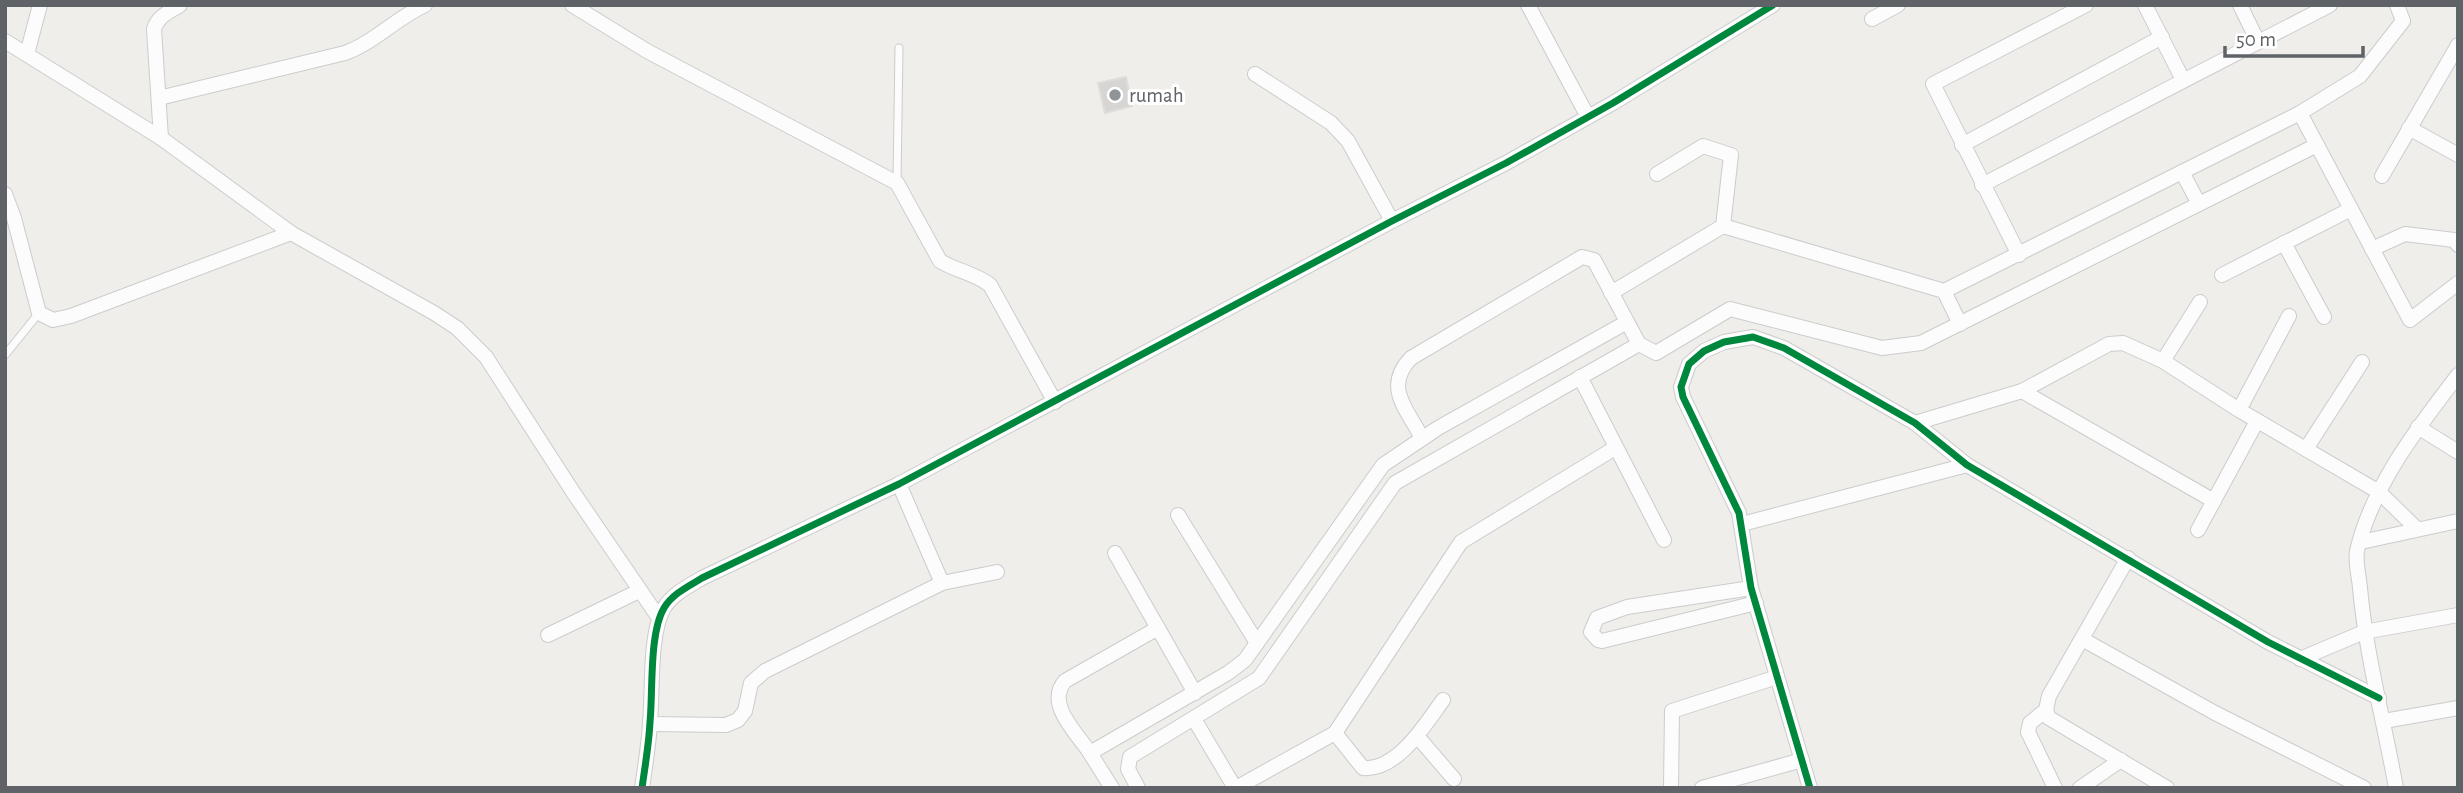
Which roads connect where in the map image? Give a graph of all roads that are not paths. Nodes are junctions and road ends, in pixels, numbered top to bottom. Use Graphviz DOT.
graph roads {
  1 [pos="40,5"];
  2 [pos="180,5"];
  3 [pos="425,5"];
  4 [pos="572,5"];
  5 [pos="1528,5"];
  6 [pos="1772,5"];
  7 [pos="1898,5"];
  8 [pos="2086,5"];
  9 [pos="2145,5"];
  10 [pos="2240,5"];
  11 [pos="2396,5"];
  12 [pos="2323,7"];
  13 [pos="1872,19"];
  14 [pos="2162,37"];
  15 [pos="5,41"];
  16 [pos="2258,42"];
  17 [pos="899,48"];
  18 [pos="27,54"];
  19 [pos="2456,54"];
  20 [pos="1255,74"];
  21 [pos="2183,80"];
  22 [pos="159,98"];
  23 [pos="2300,113"];
  24 [pos="1588,117"];
  25 [pos="2409,128"];
  26 [pos="161,138"];
  27 [pos="1962,145"];
  28 [pos="2317,145"];
  29 [pos="2458,155"];
  30 [pos="2182,172"];
  31 [pos="1657,174"];
  32 [pos="2382,176"];
  33 [pos="897,183"];
  34 [pos="1982,185"];
  35 [pos="5,194"];
  36 [pos="2199,204"];
  37 [pos="2351,209"];
  38 [pos="1392,220"];
  39 [pos="1723,226"];
  40 [pos="291,233"];
  41 [pos="2284,243"];
  42 [pos="2458,245"];
  43 [pos="2372,249"];
  44 [pos="2019,255"];
  45 [pos="2222,275"];
  46 [pos="2458,283"];
  47 [pos="1944,291"];
  48 [pos="1611,293"];
  49 [pos="2200,302"];
  50 [pos="39,313"];
  51 [pos="2289,316"];
  52 [pos="2324,317"];
  53 [pos="1627,323"];
  54 [pos="1960,324"];
  55 [pos="1639,344"];
  56 [pos="5,355"];
  57 [pos="2163,361"];
  58 [pos="2362,362"];
  59 [pos="2458,375"];
  60 [pos="1580,377"];
  61 [pos="2022,391"];
  62 [pos="1055,401"];
  63 [pos="2239,410"];
  64 [pos="2257,421"];
  65 [pos="1916,423"];
  66 [pos="2418,427"];
  67 [pos="1438,428"];
  68 [pos="1422,438"];
  69 [pos="1615,448"];
  70 [pos="2305,449"];
  71 [pos="1451,451"];
  72 [pos="2458,452"];
  73 [pos="1967,465"];
  74 [pos="899,484"];
  75 [pos="2379,492"];
  76 [pos="2214,500"];
  77 [pos="1178,515"];
  78 [pos="2458,521"];
  79 [pos="1742,524"];
  80 [pos="2198,530"];
  81 [pos="2417,530"];
  82 [pos="1664,540"];
  83 [pos="2361,541"];
  84 [pos="1115,553"];
  85 [pos="2128,558"];
  86 [pos="996,572"];
  87 [pos="942,583"];
  88 [pos="1751,588"];
  89 [pos="639,592"];
  90 [pos="1661,601"];
  91 [pos="1755,603"];
  92 [pos="2458,615"];
  93 [pos="659,618"];
  94 [pos="1666,625"];
  95 [pos="1158,628"];
  96 [pos="2364,632"];
  97 [pos="548,635"];
  98 [pos="2082,639"];
  99 [pos="1257,643"];
  100 [pos="2300,659"];
  101 [pos="1228,673"];
  102 [pos="1777,677"];
  103 [pos="1239,691"];
  104 [pos="1195,692"];
  105 [pos="2379,698"];
  106 [pos="1443,700"];
  107 [pos="2458,708"];
  108 [pos="2046,710"];
  109 [pos="1194,719"];
  110 [pos="2384,721"];
  111 [pos="650,724"];
  112 [pos="1335,733"];
  113 [pos="1417,736"];
  114 [pos="1090,753"];
  115 [pos="1802,760"];
  116 [pos="2121,760"];
  117 [pos="1454,779"];
  118 [pos="642,788"];
  119 [pos="1112,788"];
  120 [pos="1138,788"];
  121 [pos="1236,788"];
  122 [pos="1671,788"];
  123 [pos="1702,788"];
  124 [pos="1810,788"];
  125 [pos="2055,788"];
  126 [pos="2080,788"];
  127 [pos="2167,788"];
  128 [pos="2364,788"];
  129 [pos="2396,788"];
  1 -- 18 [label="street"];
  2 -- 22 [label="street"];
  3 -- 22 [label="street"];
  4 -- 33 [label="street"];
  5 -- 24 [label="street"];
  6 -- 24 [label="street"];
  7 -- 13 [label="street"];
  8 -- 27 [label="street"];
  9 -- 14 [label="street"];
  10 -- 16 [label="street"];
  11 -- 23 [label="street"];
  12 -- 16 [label="street"];
  14 -- 21 [label="street"];
  14 -- 27 [label="street"];
  15 -- 18 [label="street"];
  16 -- 21 [label="street"];
  17 -- 33 [label="lane"];
  18 -- 26 [label="street"];
  19 -- 25 [label="street"];
  20 -- 38 [label="street"];
  21 -- 34 [label="street"];
  22 -- 26 [label="street"];
  23 -- 28 [label="street"];
  23 -- 30 [label="street"];
  24 -- 38 [label="street"];
  25 -- 29 [label="street"];
  25 -- 32 [label="street"];
  26 -- 40 [label="street"];
  27 -- 34 [label="street"];
  28 -- 36 [label="street"];
  28 -- 37 [label="street"];
  30 -- 36 [label="street"];
  30 -- 44 [label="street"];
  31 -- 39 [label="street"];
  33 -- 62 [label="street"];
  34 -- 44 [label="street"];
  35 -- 50 [label="street"];
  36 -- 54 [label="street"];
  37 -- 41 [label="street"];
  37 -- 43 [label="street"];
  38 -- 62 [label="street"];
  39 -- 47 [label="street"];
  39 -- 48 [label="street"];
  40 -- 50 [label="street"];
  40 -- 89 [label="street"];
  41 -- 45 [label="street"];
  41 -- 52 [label="street"];
  42 -- 43 [label="street"];
  43 -- 46 [label="street"];
  44 -- 47 [label="street"];
  47 -- 54 [label="street"];
  48 -- 53 [label="street"];
  48 -- 68 [label="street"];
  49 -- 57 [label="street"];
  50 -- 56 [label="lane"];
  51 -- 63 [label="street"];
  53 -- 55 [label="street"];
  53 -- 67 [label="street"];
  54 -- 55 [label="street"];
  55 -- 60 [label="street"];
  57 -- 61 [label="street"];
  57 -- 63 [label="street"];
  58 -- 70 [label="street"];
  59 -- 66 [label="street"];
  60 -- 69 [label="street"];
  60 -- 71 [label="street"];
  61 -- 65 [label="street"];
  61 -- 76 [label="street"];
  62 -- 74 [label="street"];
  63 -- 64 [label="street"];
  64 -- 70 [label="street"];
  64 -- 76 [label="street"];
  65 -- 73 [label="street"];
  65 -- 79 [label="street"];
  66 -- 72 [label="street"];
  66 -- 75 [label="street"];
  67 -- 68 [label="street"];
  67 -- 71 [label="street"];
  68 -- 99 [label="street"];
  69 -- 82 [label="street"];
  69 -- 112 [label="street"];
  70 -- 75 [label="street"];
  71 -- 103 [label="street"];
  73 -- 79 [label="street"];
  73 -- 85 [label="street"];
  74 -- 87 [label="street"];
  74 -- 93 [label="street"];
  75 -- 81 [label="street"];
  75 -- 83 [label="street"];
  76 -- 80 [label="street"];
  77 -- 99 [label="street"];
  78 -- 81 [label="street"];
  79 -- 88 [label="street"];
  81 -- 83 [label="street"];
  83 -- 96 [label="street"];
  84 -- 95 [label="street"];
  85 -- 98 [label="street"];
  85 -- 100 [label="street"];
  86 -- 87 [label="street"];
  87 -- 111 [label="street"];
  88 -- 90 [label="street"];
  88 -- 91 [label="street"];
  89 -- 93 [label="street"];
  89 -- 97 [label="street"];
  90 -- 94 [label="street"];
  90 -- 94 [label="street"];
  91 -- 94 [label="street"];
  91 -- 102 [label="street"];
  92 -- 96 [label="street"];
  93 -- 111 [label="street"];
  95 -- 104 [label="street"];
  95 -- 114 [label="street"];
  96 -- 100 [label="street"];
  96 -- 105 [label="street"];
  98 -- 108 [label="street"];
  98 -- 128 [label="street"];
  99 -- 101 [label="street"];
  100 -- 105 [label="street"];
  101 -- 103 [label="street"];
  101 -- 104 [label="street"];
  102 -- 115 [label="street"];
  102 -- 122 [label="street"];
  103 -- 109 [label="street"];
  104 -- 114 [label="street"];
  105 -- 110 [label="street"];
  106 -- 113 [label="street"];
  107 -- 110 [label="street"];
  108 -- 116 [label="street"];
  108 -- 125 [label="street"];
  109 -- 120 [label="street"];
  109 -- 121 [label="street"];
  110 -- 129 [label="street"];
  111 -- 118 [label="street"];
  112 -- 113 [label="street"];
  112 -- 121 [label="street"];
  113 -- 117 [label="street"];
  114 -- 119 [label="street"];
  115 -- 123 [label="street"];
  115 -- 124 [label="street"];
  116 -- 126 [label="street"];
  116 -- 127 [label="street"];
}
